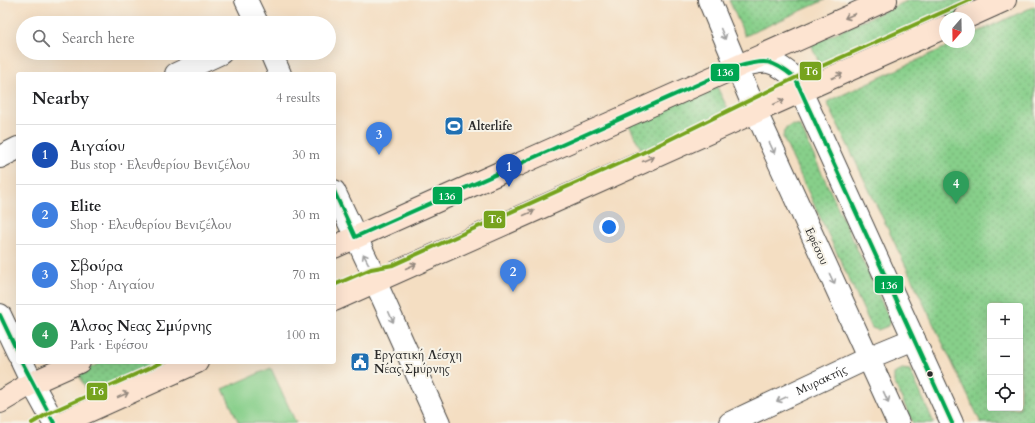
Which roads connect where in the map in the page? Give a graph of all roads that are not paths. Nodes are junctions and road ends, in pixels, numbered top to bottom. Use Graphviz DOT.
graph roads {
  1 [pos="246,0"];
  2 [pos="709,0"];
  3 [pos="886,0"];
  4 [pos="1005,0"];
  5 [pos="975,14"];
  6 [pos="254,16"];
  7 [pos="939,30"];
  8 [pos="206,60"];
  9 [pos="274,60"];
  10 [pos="737,67"];
  11 [pos="180,72"];
  12 [pos="279,72"];
  13 [pos="801,92"];
  14 [pos="756,112"];
  15 [pos="16,149"];
  16 [pos="0,157"];
  17 [pos="336,195"];
  18 [pos="355,237"];
  19 [pos="336,246"];
  20 [pos="375,281"];
  21 [pos="336,299"];
  22 [pos="0,315"];
  23 [pos="914,339"];
  24 [pos="16,349"];
  25 [pos="868,358"];
  26 [pos="23,364"];
  27 [pos="75,364"];
  28 [pos="192,364"];
  29 [pos="32,383"];
  30 [pos="0,402"];
  31 [pos="54,423"];
  32 [pos="62,423"];
  33 [pos="439,423"];
  34 [pos="730,423"];
  35 [pos="898,423"];
  36 [pos="952,423"];
  1 -- 6 [label="street"];
  2 -- 10 [label="street, Εφέσου, one-way"];
  3 -- 10 [label="main road, one-way"];
  4 -- 5 [label="main road"];
  13 -- 7 [label="main road, one-way"];
  8 -- 11 [label="street"];
  9 -- 12 [label="street"];
  10 -- 13 [label="street"];
  10 -- 14 [label="street, Εφέσου"];
  10 -- 18 [label="main road"];
  14 -- 13 [label="main road, one-way"];
  13 -- 23 [label="street"];
  20 -- 14 [label="main road, one-way"];
  14 -- 25 [label="street, Εφέσου, one-way"];
  15 -- 16 [label="street"];
  17 -- 18 [label="street"];
  18 -- 19 [label="main road"];
  20 -- 18 [label="street, one-way"];
  20 -- 21 [label="main road"];
  20 -- 33 [label="street, one-way"];
  22 -- 24 [label="street"];
  23 -- 25 [label="street, Μυρακτής"];
  23 -- 36 [label="street"];
  25 -- 34 [label="street, Μυρακτής, one-way"];
  25 -- 35 [label="street, Εφέσου, one-way"];
  26 -- 29 [label="street"];
  27 -- 29 [label="main road"];
  32 -- 28 [label="main road, one-way"];
  29 -- 30 [label="main road"];
  29 -- 31 [label="street"];
}
